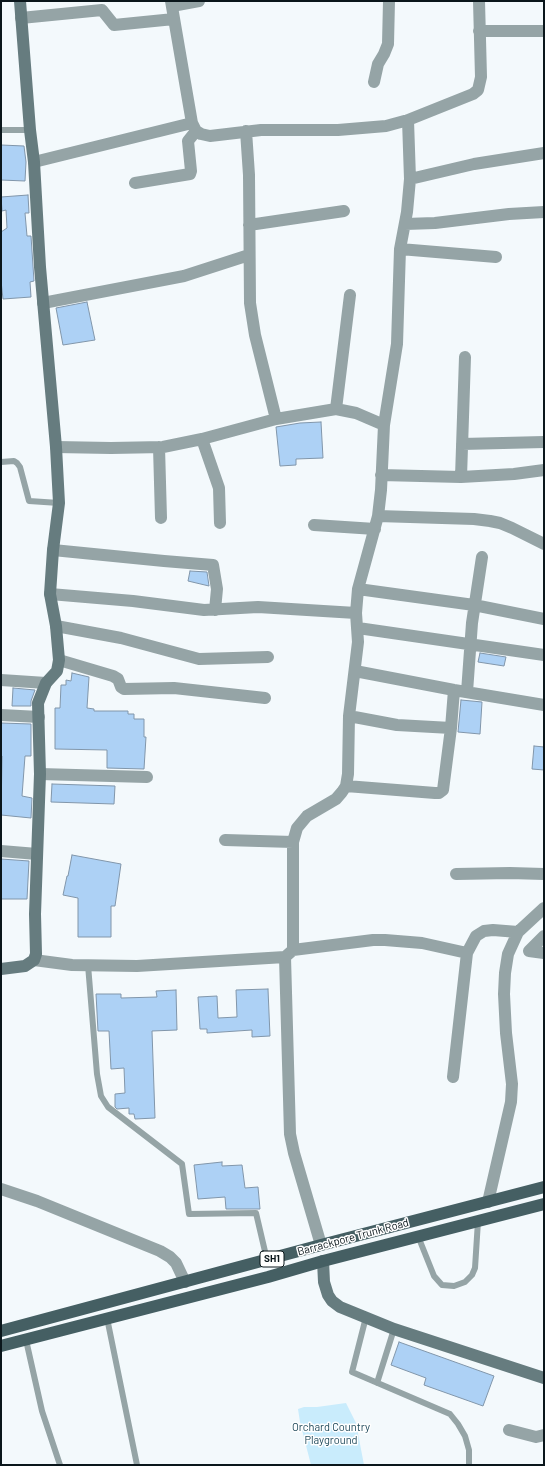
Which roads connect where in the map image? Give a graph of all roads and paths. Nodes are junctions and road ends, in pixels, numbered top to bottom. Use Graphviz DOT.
graph roads {
  1 [pos="20,1"];
  2 [pos="199,1"];
  3 [pos="388,1"];
  4 [pos="479,1"];
  5 [pos="171,3"];
  6 [pos="103,6"];
  7 [pos="21,18"];
  8 [pos="174,19"];
  9 [pos="479,31"];
  10 [pos="544,31"];
  11 [pos="374,82"];
  12 [pos="408,120"];
  13 [pos="194,127"];
  14 [pos="1,130"];
  15 [pos="30,130"];
  16 [pos="246,131"];
  17 [pos="544,153"];
  18 [pos="34,162"];
  19 [pos="410,179"];
  20 [pos="135,183"];
  21 [pos="344,211"];
  22 [pos="544,212"];
  23 [pos="405,224"];
  24 [pos="249,225"];
  25 [pos="400,249"];
  26 [pos="249,255"];
  27 [pos="496,257"];
  28 [pos="350,295"];
  29 [pos="43,303"];
  30 [pos="465,357"];
  31 [pos="336,409"];
  32 [pos="276,419"];
  33 [pos="384,425"];
  34 [pos="202,438"];
  35 [pos="544,442"];
  36 [pos="462,444"];
  37 [pos="56,446"];
  38 [pos="159,447"];
  39 [pos="1,462"];
  40 [pos="544,470"];
  41 [pos="382,475"];
  42 [pos="461,477"];
  43 [pos="59,503"];
  44 [pos="378,516"];
  45 [pos="161,518"];
  46 [pos="220,523"];
  47 [pos="314,525"];
  48 [pos="375,528"];
  49 [pos="544,544"];
  50 [pos="53,550"];
  51 [pos="482,557"];
  52 [pos="358,589"];
  53 [pos="50,594"];
  54 [pos="474,605"];
  55 [pos="214,610"];
  56 [pos="356,613"];
  57 [pos="544,620"];
  58 [pos="56,626"];
  59 [pos="358,628"];
  60 [pos="470,644"];
  61 [pos="544,655"];
  62 [pos="268,657"];
  63 [pos="59,660"];
  64 [pos="355,671"];
  65 [pos="1,680"];
  66 [pos="46,683"];
  67 [pos="454,690"];
  68 [pos="467,692"];
  69 [pos="266,698"];
  70 [pos="544,705"];
  71 [pos="1,715"];
  72 [pos="349,716"];
  73 [pos="39,717"];
  74 [pos="451,728"];
  75 [pos="40,774"];
  76 [pos="147,777"];
  77 [pos="346,786"];
  78 [pos="225,840"];
  79 [pos="293,842"];
  80 [pos="1,851"];
  81 [pos="37,854"];
  82 [pos="456,874"];
  83 [pos="544,874"];
  84 [pos="544,908"];
  85 [pos="518,932"];
  86 [pos="544,936"];
  87 [pos="467,953"];
  88 [pos="544,953"];
  89 [pos="289,954"];
  90 [pos="34,960"];
  91 [pos="88,965"];
  92 [pos="1,969"];
  93 [pos="453,1077"];
  94 [pos="544,1188"];
  95 [pos="1,1189"];
  96 [pos="488,1202"];
  97 [pos="544,1204"];
  98 [pos="478,1221"];
  99 [pos="418,1236"];
  100 [pos="321,1245"];
  101 [pos="267,1260"];
  102 [pos="323,1261"];
  103 [pos="185,1282"];
  104 [pos="106,1318"];
  105 [pos="366,1318"];
  106 [pos="394,1329"];
  107 [pos="1,1331"];
  108 [pos="26,1340"];
  109 [pos="1,1346"];
  110 [pos="544,1378"];
  111 [pos="377,1383"];
  112 [pos="509,1430"];
  113 [pos="544,1435"];
  114 [pos="60,1465"];
  115 [pos="137,1465"];
  116 [pos="469,1465"];
  1 -- 7 [label="street"];
  2 -- 5 [label="street"];
  3 -- 11 [label="street"];
  4 -- 9 [label="street"];
  5 -- 8 [label="street"];
  6 -- 7 [label="street"];
  6 -- 8 [label="street"];
  7 -- 15 [label="street"];
  8 -- 13 [label="street"];
  9 -- 10 [label="street"];
  9 -- 12 [label="street"];
  12 -- 16 [label="street"];
  12 -- 19 [label="street"];
  13 -- 16 [label="street"];
  13 -- 18 [label="street"];
  13 -- 20 [label="street"];
  14 -- 15 [label="lane"];
  15 -- 18 [label="street"];
  16 -- 24 [label="street"];
  17 -- 19 [label="street"];
  18 -- 29 [label="street"];
  19 -- 23 [label="street"];
  21 -- 24 [label="street"];
  22 -- 23 [label="street"];
  23 -- 25 [label="street"];
  24 -- 26 [label="street"];
  25 -- 27 [label="street"];
  25 -- 33 [label="street"];
  26 -- 29 [label="street"];
  26 -- 32 [label="street"];
  28 -- 31 [label="street"];
  29 -- 37 [label="street"];
  30 -- 36 [label="street"];
  31 -- 32 [label="street"];
  31 -- 33 [label="street"];
  32 -- 34 [label="street"];
  33 -- 41 [label="street"];
  34 -- 38 [label="street"];
  34 -- 46 [label="street"];
  35 -- 36 [label="street"];
  36 -- 42 [label="street"];
  37 -- 38 [label="street"];
  37 -- 43 [label="street"];
  38 -- 45 [label="street"];
  39 -- 43 [label="lane"];
  40 -- 42 [label="street"];
  41 -- 42 [label="street"];
  41 -- 44 [label="street"];
  43 -- 50 [label="street"];
  44 -- 48 [label="street"];
  44 -- 49 [label="street"];
  47 -- 48 [label="street"];
  48 -- 52 [label="street"];
  50 -- 53 [label="street"];
  50 -- 55 [label="street"];
  51 -- 54 [label="street"];
  52 -- 54 [label="street"];
  52 -- 56 [label="street"];
  53 -- 55 [label="street"];
  53 -- 58 [label="street"];
  54 -- 57 [label="street"];
  54 -- 60 [label="street"];
  55 -- 56 [label="street"];
  56 -- 59 [label="street"];
  58 -- 62 [label="street"];
  58 -- 63 [label="street"];
  59 -- 60 [label="street"];
  59 -- 64 [label="street"];
  60 -- 61 [label="street"];
  60 -- 68 [label="street"];
  63 -- 66 [label="street"];
  63 -- 69 [label="street"];
  64 -- 67 [label="street"];
  64 -- 72 [label="street"];
  65 -- 66 [label="street"];
  66 -- 73 [label="street"];
  67 -- 68 [label="street"];
  67 -- 74 [label="street"];
  68 -- 70 [label="street"];
  71 -- 73 [label="street"];
  72 -- 74 [label="street"];
  72 -- 77 [label="street"];
  73 -- 75 [label="street"];
  74 -- 77 [label="street"];
  75 -- 76 [label="street"];
  75 -- 81 [label="street"];
  77 -- 79 [label="street"];
  78 -- 79 [label="street"];
  79 -- 89 [label="street"];
  80 -- 81 [label="street"];
  81 -- 90 [label="street"];
  82 -- 83 [label="street"];
  84 -- 85 [label="street"];
  85 -- 87 [label="street"];
  85 -- 96 [label="street"];
  86 -- 88 [label="street"];
  87 -- 89 [label="street"];
  87 -- 93 [label="street"];
  89 -- 91 [label="street"];
  89 -- 100 [label="street"];
  90 -- 91 [label="street"];
  90 -- 92 [label="street"];
  91 -- 101 [label="lane"];
  94 -- 96 [label="main road, Barrackpore Trunk Road / SH1"];
  95 -- 103 [label="street"];
  96 -- 100 [label="main road, Barrackpore Trunk Road / SH1"];
  97 -- 98 [label="main road, Barrackpore Trunk Road / SH1"];
  98 -- 99 [label="main road, Barrackpore Trunk Road / SH1"];
  98 -- 99 [label="lane"];
  99 -- 102 [label="main road, Barrackpore Trunk Road / SH1"];
  100 -- 101 [label="main road, Barrackpore Trunk Road / SH1"];
  101 -- 103 [label="main road, Barrackpore Trunk Road / SH1"];
  102 -- 104 [label="main road, Barrackpore Trunk Road / SH1"];
  102 -- 105 [label="street"];
  103 -- 107 [label="main road, Barrackpore Trunk Road / SH1"];
  104 -- 108 [label="main road, Barrackpore Trunk Road / SH1"];
  104 -- 115 [label="lane"];
  105 -- 106 [label="street"];
  105 -- 111 [label="lane"];
  106 -- 110 [label="street"];
  106 -- 111 [label="lane"];
  108 -- 109 [label="main road, Barrackpore Trunk Road / SH1"];
  108 -- 114 [label="lane"];
  111 -- 116 [label="lane"];
  112 -- 113 [label="street"];
}
